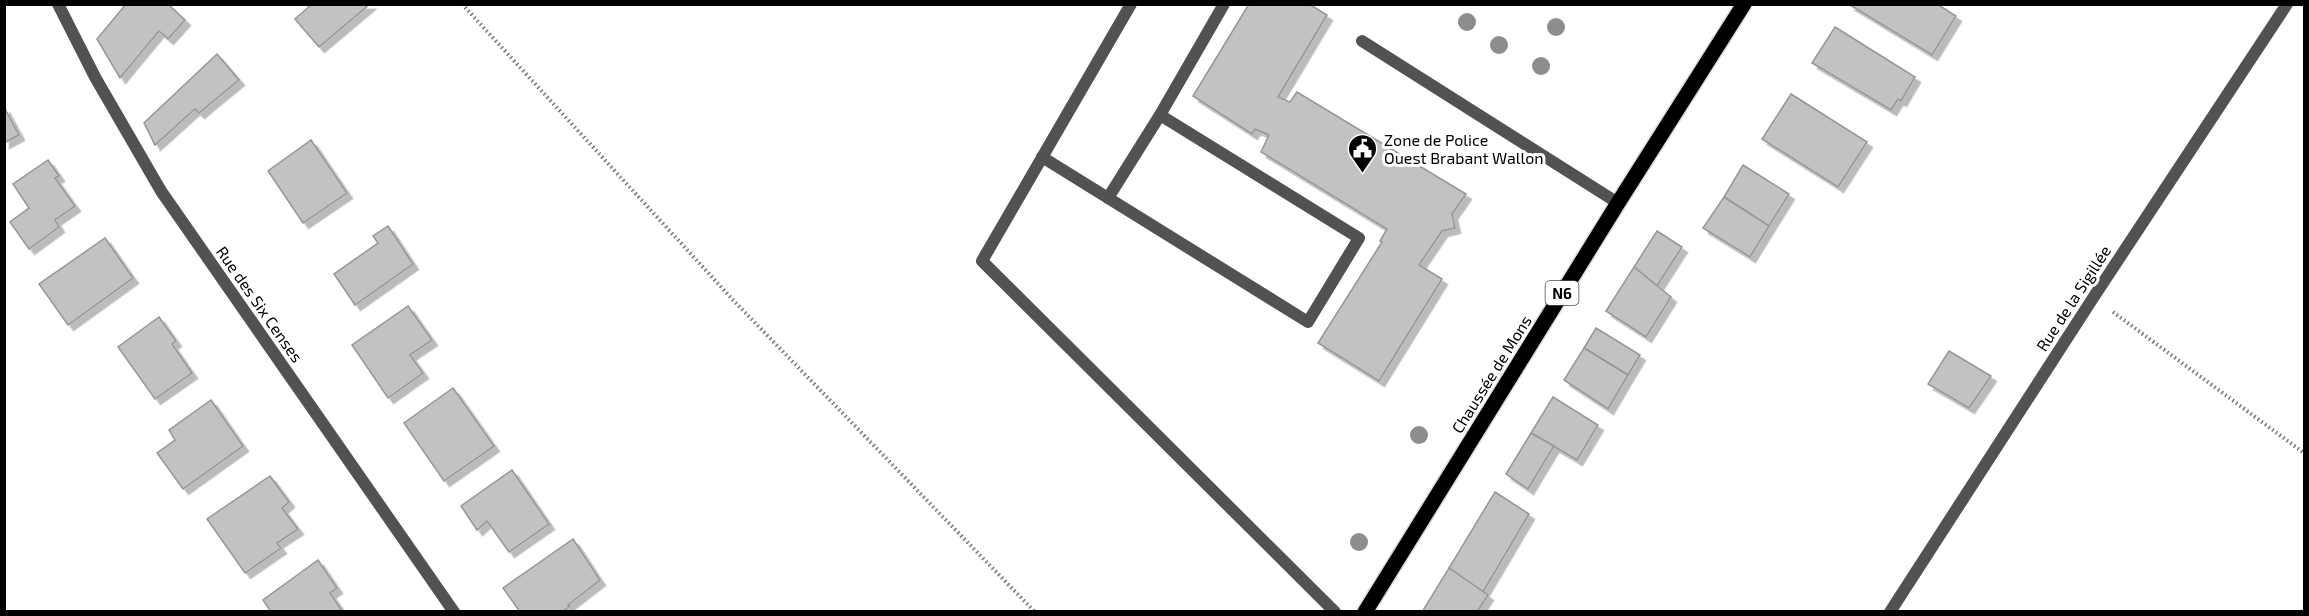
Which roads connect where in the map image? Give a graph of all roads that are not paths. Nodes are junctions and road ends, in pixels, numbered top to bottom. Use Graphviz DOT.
graph roads {
  1 [pos="58,4"];
  2 [pos="1131,4"];
  3 [pos="1224,4"];
  4 [pos="1744,4"];
  5 [pos="2287,4"];
  6 [pos="1362,41"];
  7 [pos="1160,115"];
  8 [pos="1042,157"];
  9 [pos="1108,198"];
  10 [pos="1618,203"];
  11 [pos="454,612"];
  12 [pos="1335,612"];
  13 [pos="1365,612"];
  14 [pos="1890,612"];
  1 -- 11 [label="street, Rue des Six Censes"];
  2 -- 8 [label="street"];
  3 -- 7 [label="street"];
  4 -- 10 [label="main road, Chaussée de Mons / N6"];
  5 -- 14 [label="street, Rue de la Sigillée"];
  6 -- 10 [label="street"];
  7 -- 9 [label="street"];
  7 -- 9 [label="street"];
  8 -- 9 [label="street"];
  8 -- 12 [label="street"];
  10 -- 13 [label="main road, Chaussée de Mons / N6"];
}
